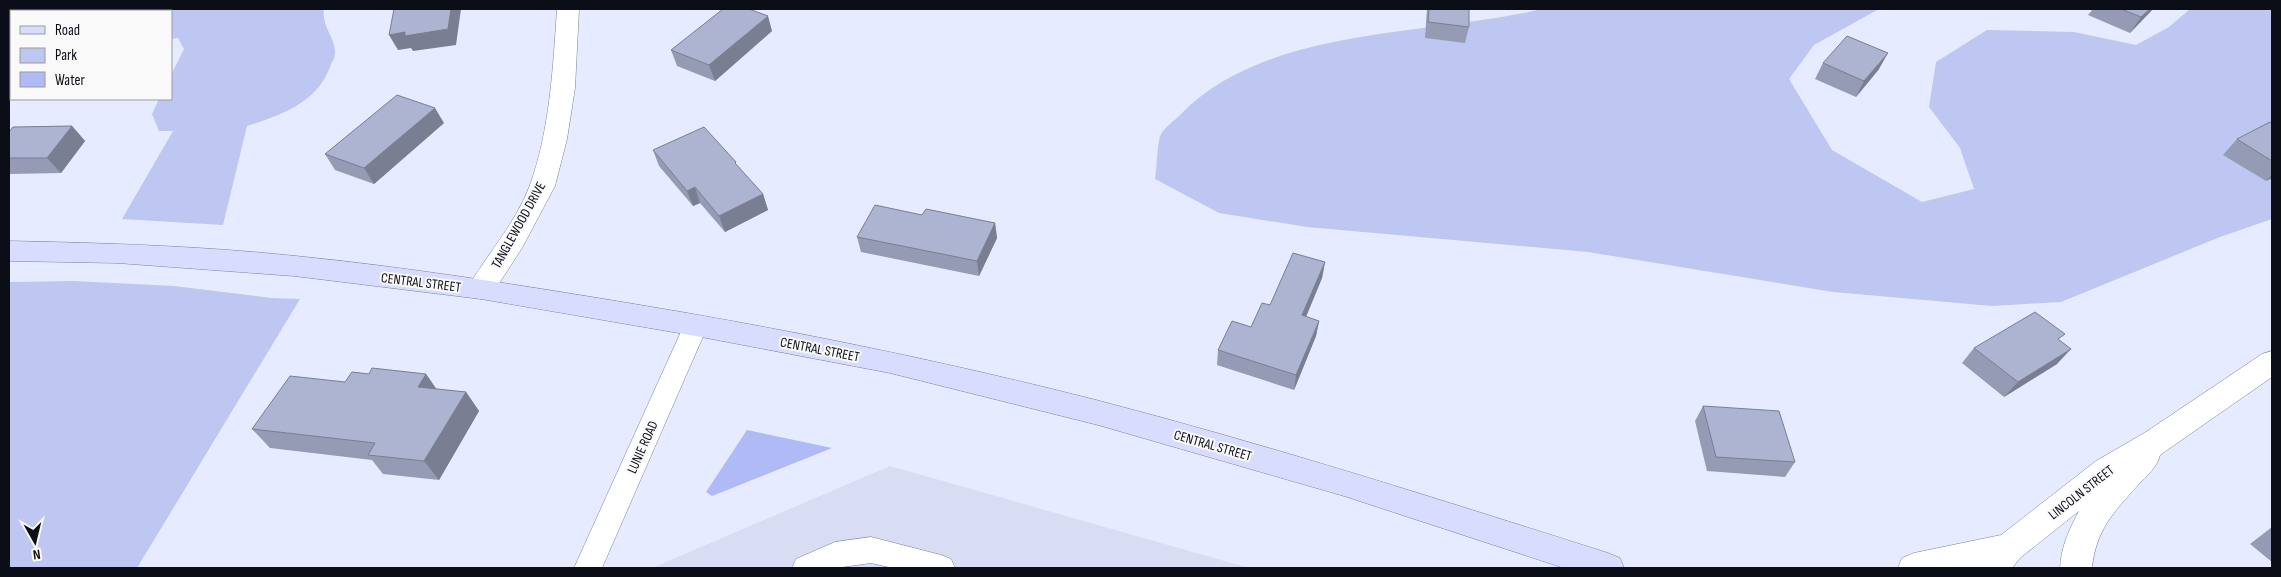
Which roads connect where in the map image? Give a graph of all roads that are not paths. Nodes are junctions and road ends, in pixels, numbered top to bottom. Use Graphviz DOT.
graph roads {
  1 [pos="568,9"];
  2 [pos="9,251"];
  3 [pos="481,289"];
  4 [pos="696,326"];
  5 [pos="2272,362"];
  6 [pos="2157,441"];
  7 [pos="2001,558"];
  8 [pos="588,568"];
  9 [pos="806,568"];
  10 [pos="941,568"];
  11 [pos="1608,568"];
  12 [pos="1914,568"];
  13 [pos="2076,568"];
  1 -- 3 [label="street, TANGLEWOOD DRIVE"];
  2 -- 3 [label="main road, CENTRAL STREET"];
  3 -- 4 [label="main road, CENTRAL STREET"];
  4 -- 8 [label="lane, LUNIE ROAD"];
  4 -- 11 [label="main road, CENTRAL STREET"];
  5 -- 6 [label="street, LINCOLN STREET"];
  6 -- 7 [label="street, LINCOLN STREET"];
  6 -- 13 [label="street, LINCOLN STREET"];
  7 -- 12 [label="street, LINCOLN STREET"];
  9 -- 10 [label="lane"];
}
